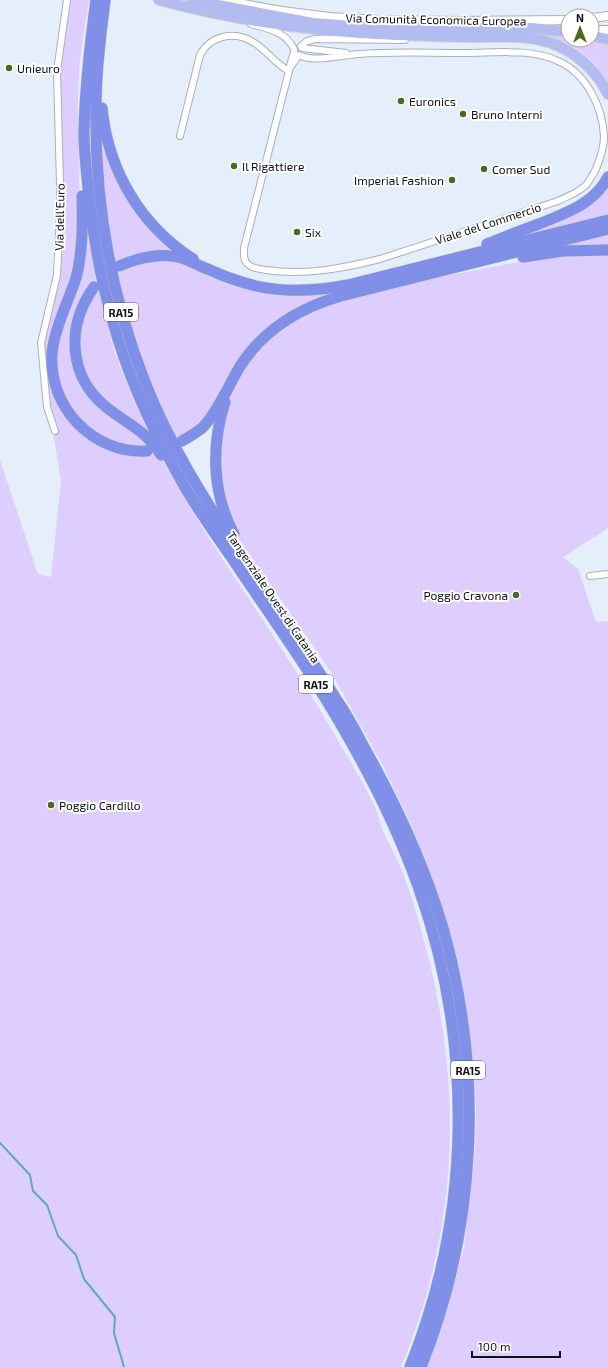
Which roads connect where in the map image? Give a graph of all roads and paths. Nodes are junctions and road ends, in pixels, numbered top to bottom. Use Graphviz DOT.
graph roads {
  1 [pos="67,0"];
  2 [pos="96,0"];
  3 [pos="105,0"];
  4 [pos="159,0"];
  5 [pos="192,0"];
  6 [pos="221,0"];
  7 [pos="211,12"];
  8 [pos="560,23"];
  9 [pos="556,25"];
  10 [pos="560,27"];
  11 [pos="440,37"];
  12 [pos="302,47"];
  13 [pos="296,52"];
  14 [pos="360,54"];
  15 [pos="289,70"];
  16 [pos="608,94"];
  17 [pos="84,136"];
  18 [pos="180,136"];
  19 [pos="608,176"];
  20 [pos="608,220"];
  21 [pos="608,229"];
  22 [pos="608,250"];
  23 [pos="119,266"];
  24 [pos="210,270"];
  25 [pos="392,274"];
  26 [pos="408,278"];
  27 [pos="94,287"];
  28 [pos="231,383"];
  29 [pos="54,431"];
  30 [pos="182,441"];
  31 [pos="147,451"];
  32 [pos="608,574"];
  33 [pos="590,576"];
  34 [pos="251,587"];
  35 [pos="264,589"];
  36 [pos="410,1367"];
  37 [pos="421,1367"];
  1 -- 29 [label="street, Via dell'Euro"];
  2 -- 17 [label="highway, Tangenziale Ovest di Catania / RA15"];
  3 -- 24 [label="highway"];
  3 -- 35 [label="highway, Tangenziale Ovest di Catania / RA15"];
  4 -- 7 [label="main road"];
  5 -- 9 [label="main road"];
  6 -- 9 [label="street, Via Comunità Economica Europea"];
  7 -- 11 [label="main road"];
  7 -- 13 [label="street"];
  8 -- 9 [label="street, Via Comunità Economica Europea"];
  9 -- 10 [label="main road"];
  11 -- 12 [label="street"];
  11 -- 16 [label="main road"];
  12 -- 13 [label="street"];
  12 -- 14 [label="street"];
  13 -- 14 [label="street"];
  13 -- 15 [label="street"];
  14 -- 15 [label="street, Viale del Commercio"];
  15 -- 18 [label="street"];
  17 -- 31 [label="highway"];
  17 -- 34 [label="highway, Tangenziale Ovest di Catania / RA15"];
  19 -- 25 [label="highway"];
  20 -- 25 [label="highway"];
  21 -- 26 [label="highway"];
  22 -- 26 [label="highway"];
  23 -- 24 [label="highway"];
  24 -- 25 [label="highway"];
  26 -- 28 [label="highway"];
  27 -- 34 [label="highway"];
  28 -- 30 [label="highway"];
  28 -- 35 [label="highway"];
  32 -- 33 [label="street"];
  34 -- 36 [label="highway, Tangenziale Ovest di Catania / RA15"];
  35 -- 37 [label="highway, Tangenziale Ovest di Catania / RA15"];
}
